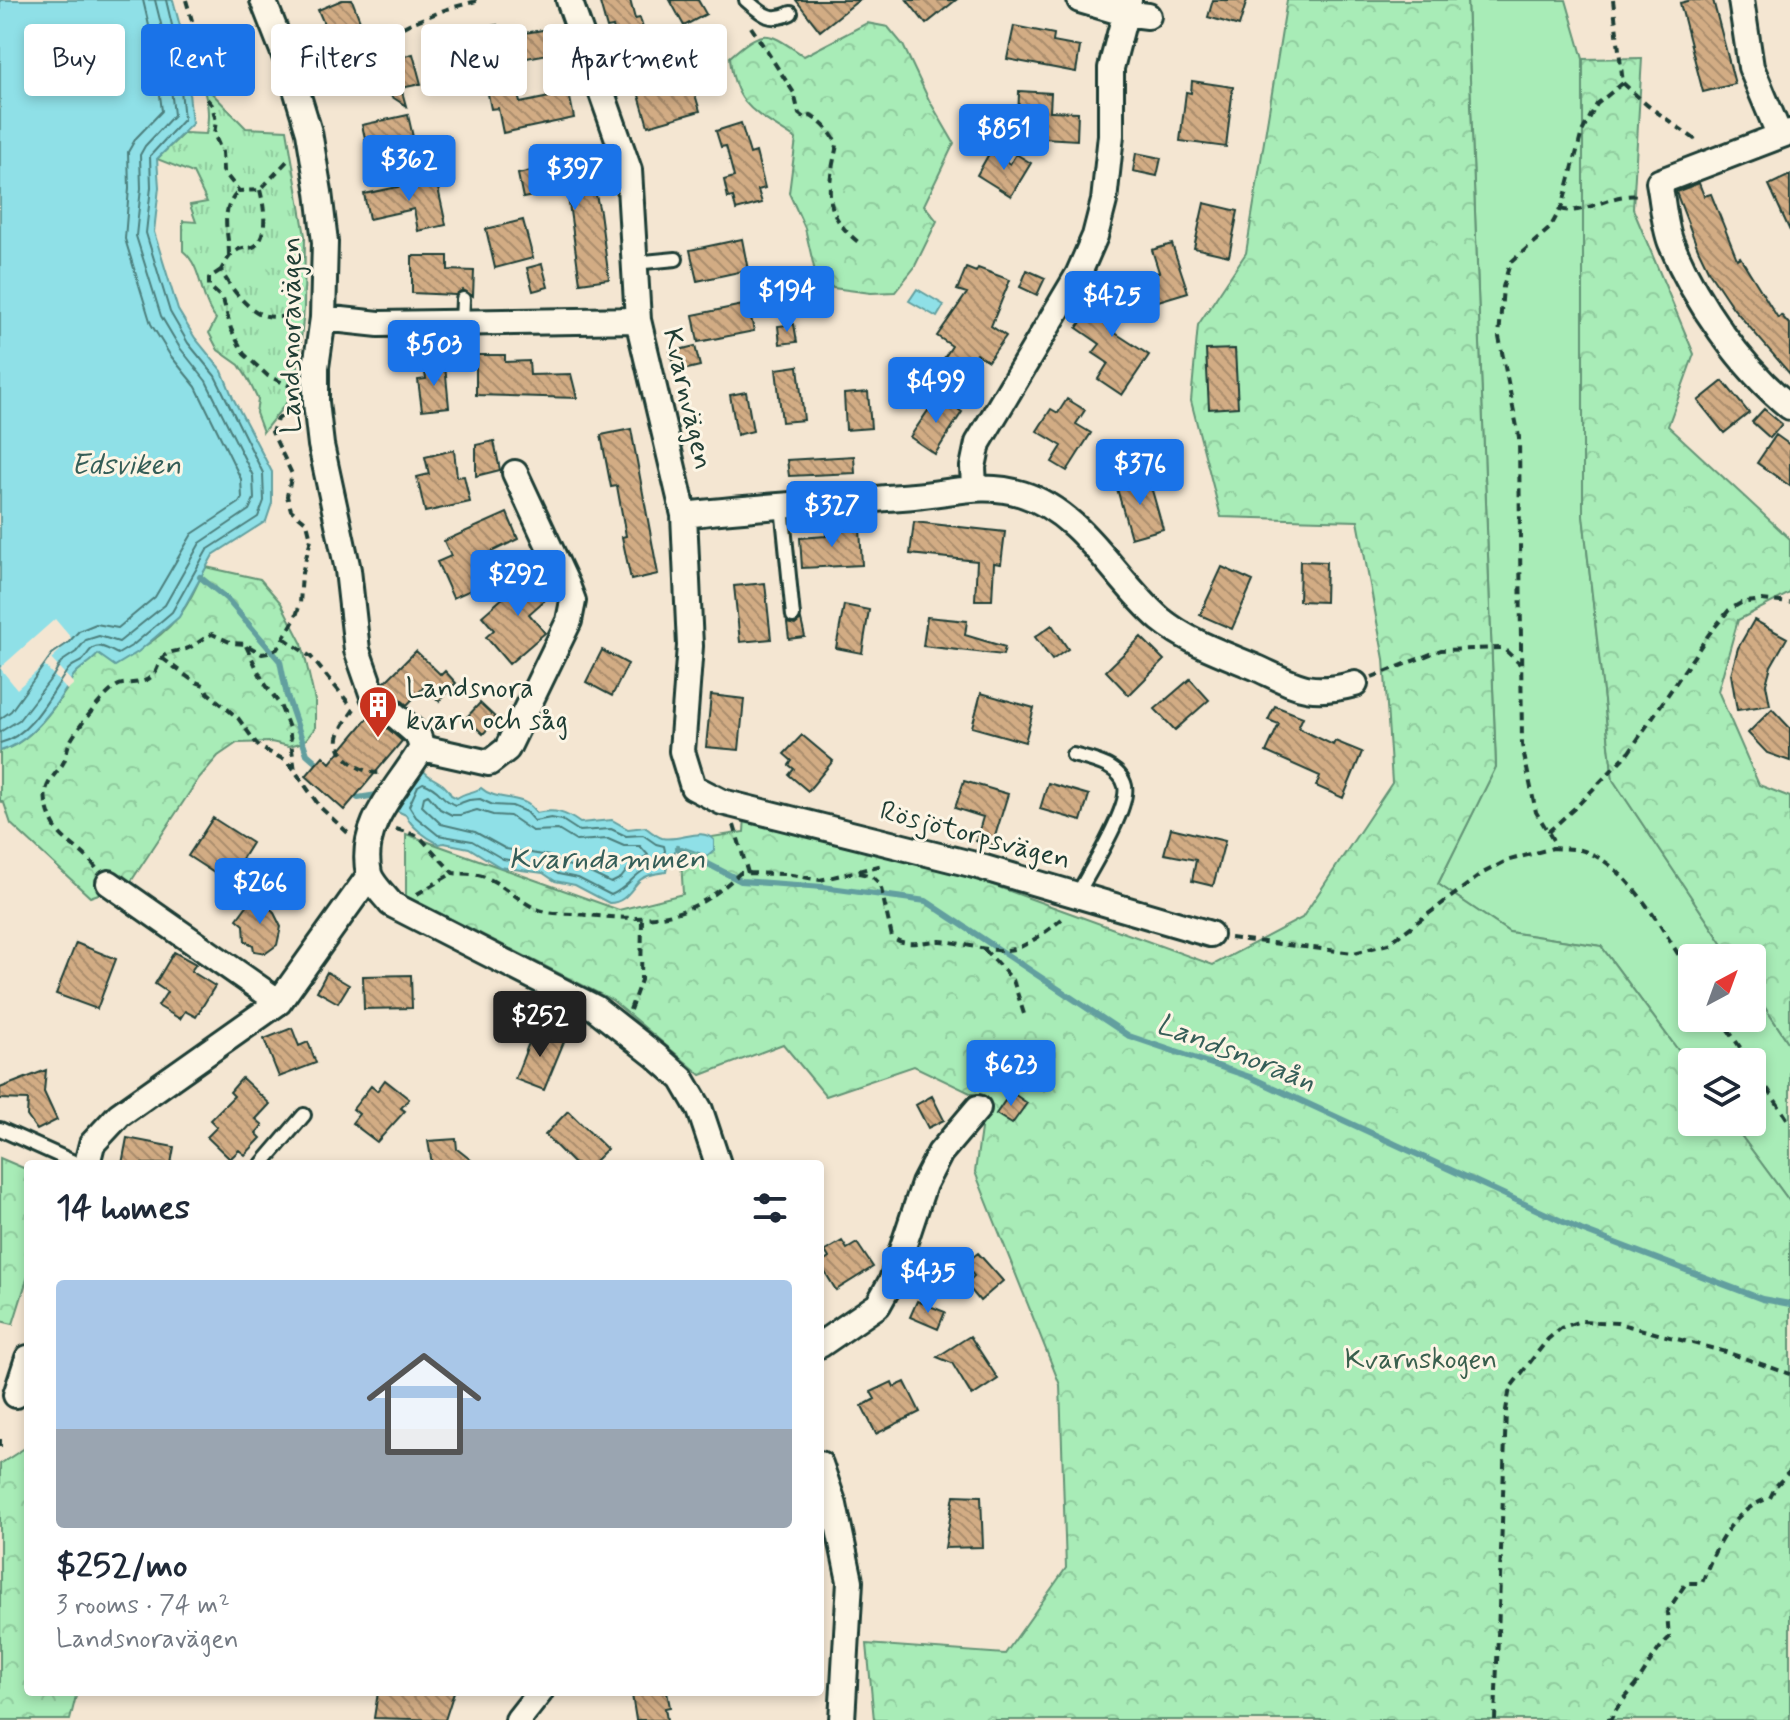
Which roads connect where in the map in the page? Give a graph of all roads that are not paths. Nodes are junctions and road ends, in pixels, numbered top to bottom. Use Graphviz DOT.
graph roads {
  1 [pos="263,0"];
  2 [pos="569,0"];
  3 [pos="746,0"];
  4 [pos="1080,0"];
  5 [pos="1741,0"];
  6 [pos="1134,10"];
  7 [pos="791,13"];
  8 [pos="272,24"];
  9 [pos="298,96"];
  10 [pos="1785,133"];
  11 [pos="676,259"];
  12 [pos="634,263"];
  13 [pos="315,317"];
  14 [pos="638,320"];
  15 [pos="1790,407"];
  16 [pos="515,473"];
  17 [pos="974,487"];
  18 [pos="782,506"];
  19 [pos="684,515"];
  20 [pos="793,616"];
  21 [pos="1355,684"];
  22 [pos="422,748"];
  23 [pos="1073,755"];
  24 [pos="728,803"];
  25 [pos="369,876"];
  26 [pos="115,887"];
  27 [pos="1077,895"];
  28 [pos="1210,934"];
  29 [pos="279,1002"];
  30 [pos="978,1108"];
  31 [pos="304,1115"];
  32 [pos="0,1129"];
  33 [pos="69,1160"];
  34 [pos="88,1160"];
  35 [pos="265,1160"];
  36 [pos="717,1160"];
  37 [pos="824,1342"];
  38 [pos="24,1370"];
  39 [pos="16,1395"];
  40 [pos="824,1476"];
  41 [pos="842,1720"];
  1 -- 8 [label="street, Landsnoravägen"];
  2 -- 12 [label="street, Kvarnvägen"];
  3 -- 7 [label="lane"];
  4 -- 6 [label="street"];
  5 -- 10 [label="street"];
  6 -- 17 [label="street"];
  9 -- 13 [label="street, Landsnoravägen"];
  10 -- 15 [label="street"];
  11 -- 12 [label="lane"];
  12 -- 14 [label="street, Kvarnvägen"];
  13 -- 14 [label="street"];
  13 -- 22 [label="street, Landsnoravägen"];
  14 -- 19 [label="street, Kvarnvägen"];
  16 -- 22 [label="street"];
  17 -- 18 [label="street"];
  17 -- 21 [label="street"];
  18 -- 19 [label="street"];
  18 -- 20 [label="lane"];
  19 -- 24 [label="street, Kvarnvägen"];
  22 -- 25 [label="street"];
  23 -- 27 [label="lane"];
  24 -- 27 [label="street, Rösjötorpsvägen"];
  25 -- 29 [label="street"];
  25 -- 36 [label="street"];
  26 -- 29 [label="street"];
  27 -- 28 [label="street, Rösjötorpsvägen"];
  29 -- 34 [label="street"];
  30 -- 37 [label="street"];
  31 -- 35 [label="lane"];
  32 -- 33 [label="lane"];
  38 -- 39 [label="street"];
  40 -- 41 [label="street"];
}
